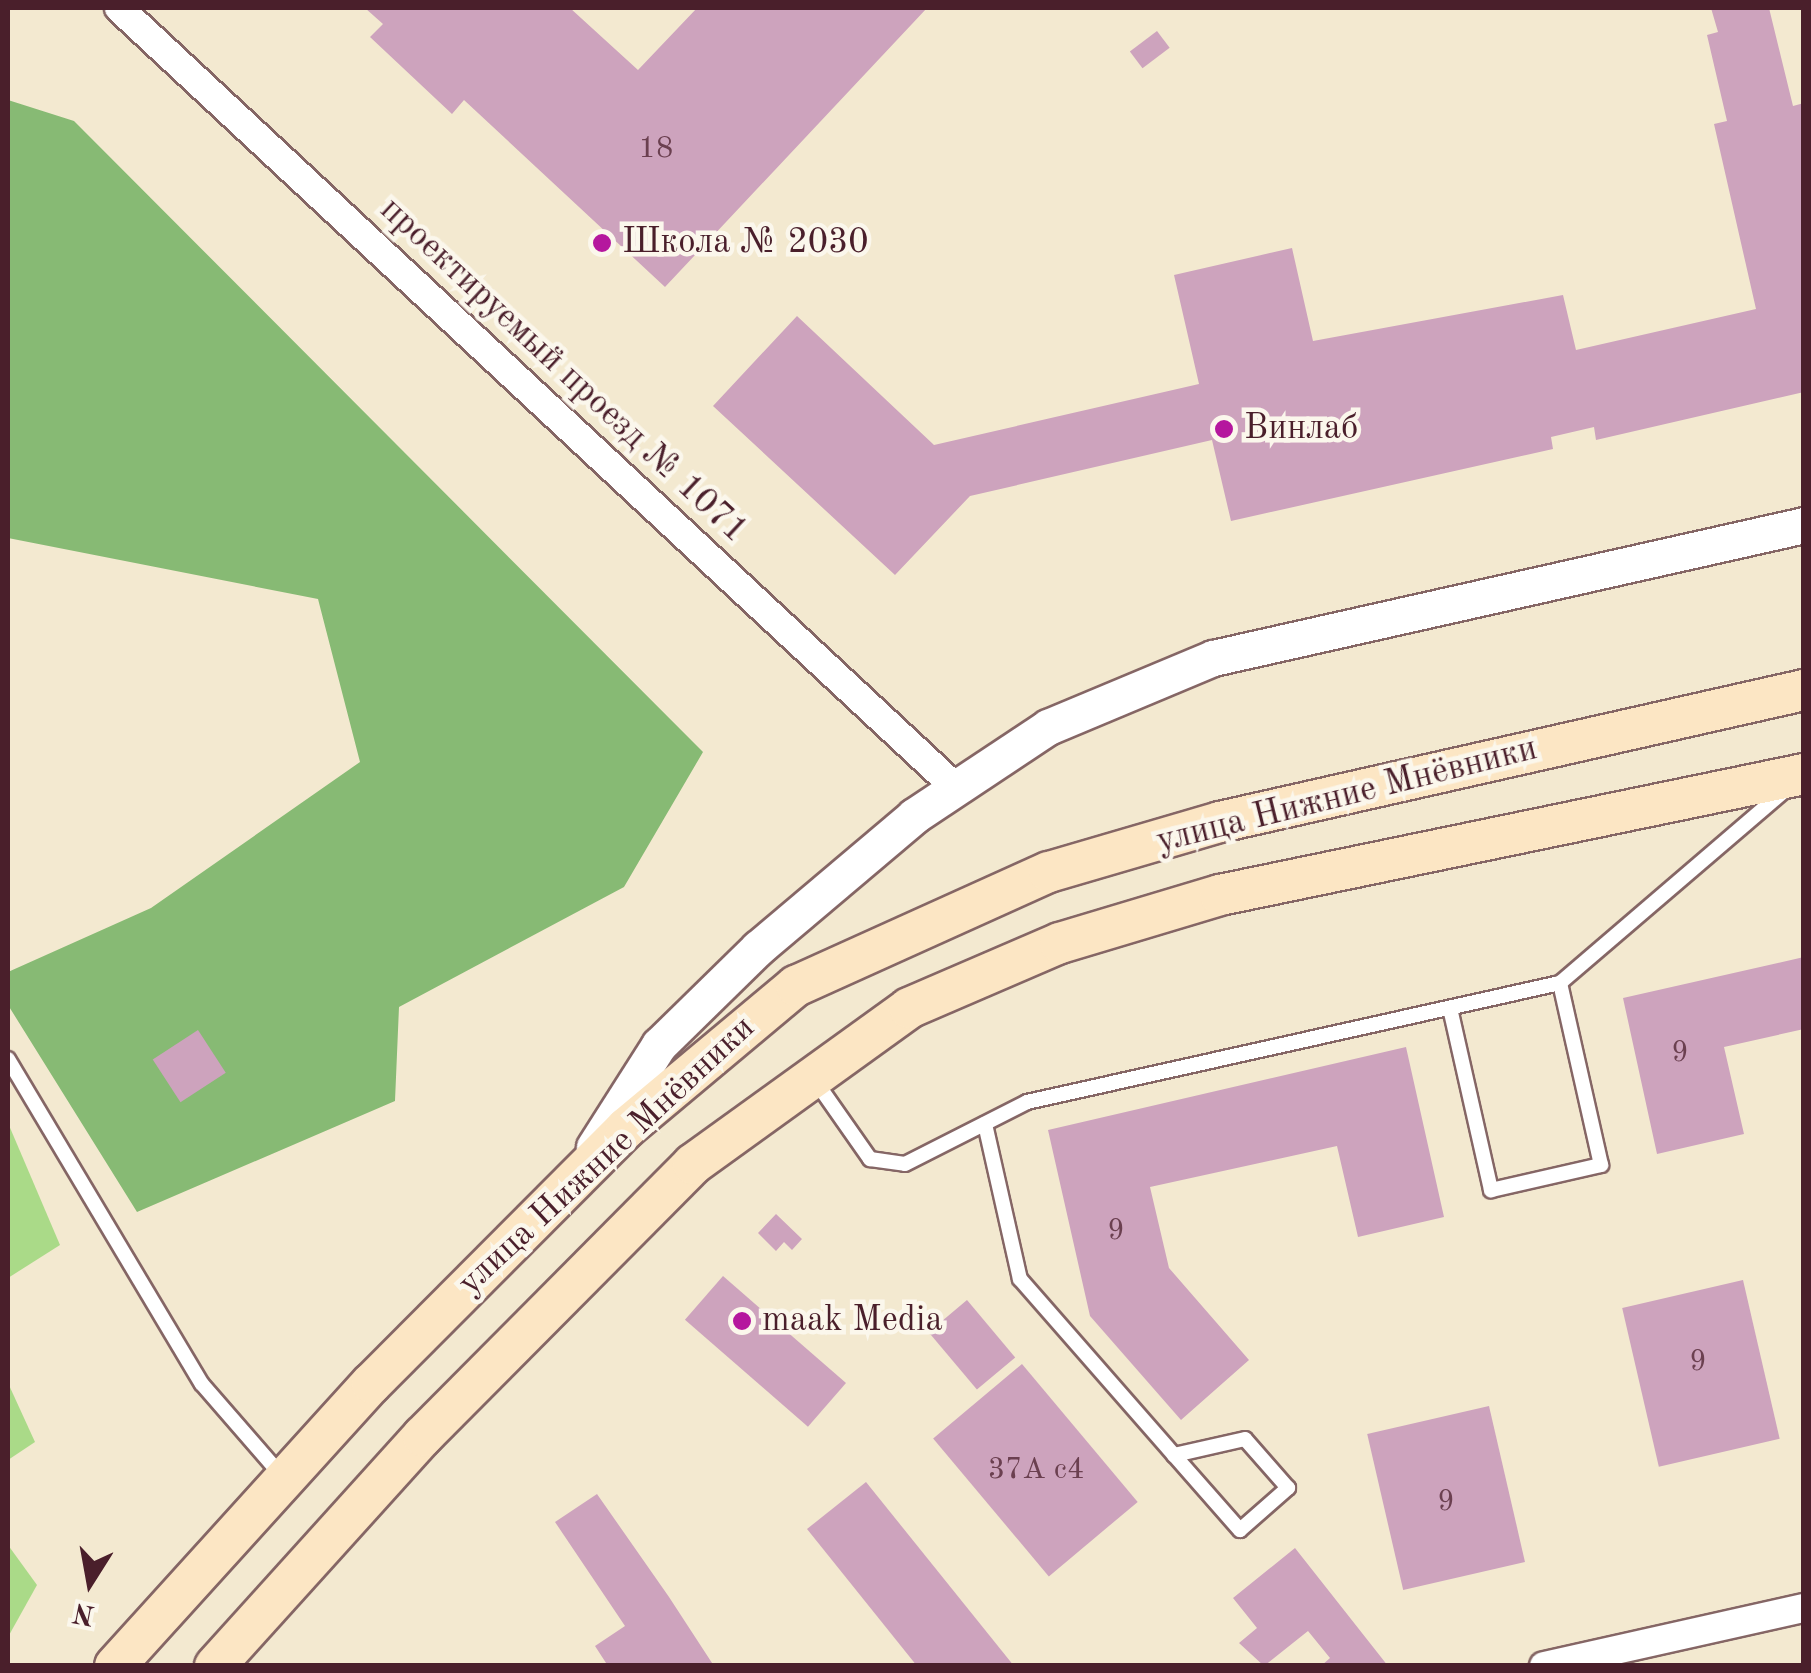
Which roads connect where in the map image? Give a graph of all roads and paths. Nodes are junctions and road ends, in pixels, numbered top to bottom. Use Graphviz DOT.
graph roads {
  1 [pos="134,12"];
  2 [pos="1804,525"];
  3 [pos="1804,690"];
  4 [pos="1804,774"];
  5 [pos="956,788"];
  6 [pos="1560,983"];
  7 [pos="1450,1008"];
  8 [pos="8,1059"];
  9 [pos="810,1074"];
  10 [pos="986,1124"];
  11 [pos="572,1182"];
  12 [pos="1174,1455"];
  13 [pos="283,1478"];
  14 [pos="1804,1608"];
  15 [pos="115,1666"];
  16 [pos="214,1666"];
  17 [pos="1544,1666"];
  1 -- 5 [label="street, проектируемый проезд № 1071"];
  2 -- 5 [label="street"];
  3 -- 11 [label="main road, улица Нижние Мнёвники"];
  4 -- 6 [label="lane"];
  4 -- 9 [label="main road, улица Нижние Мнёвники"];
  5 -- 11 [label="street"];
  6 -- 7 [label="lane"];
  6 -- 7 [label="lane"];
  7 -- 10 [label="lane"];
  8 -- 13 [label="lane"];
  9 -- 10 [label="lane"];
  9 -- 16 [label="main road, улица Нижние Мнёвники"];
  10 -- 12 [label="lane"];
  11 -- 13 [label="main road, улица Нижние Мнёвники"];
  12 -- 12 [label="lane"];
  13 -- 15 [label="main road, улица Нижние Мнёвники"];
  14 -- 17 [label="street"];
}
